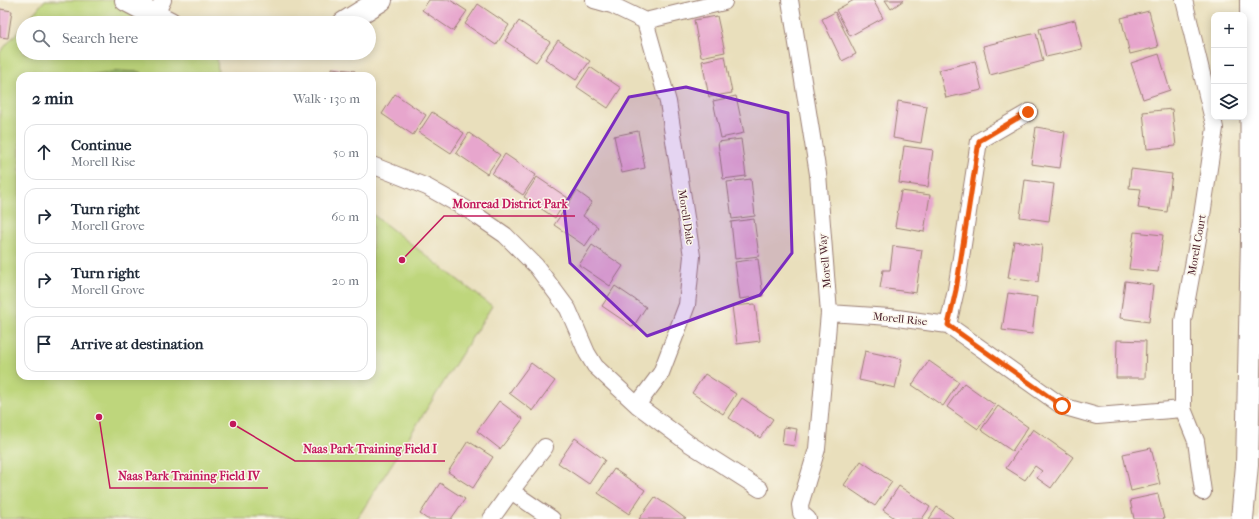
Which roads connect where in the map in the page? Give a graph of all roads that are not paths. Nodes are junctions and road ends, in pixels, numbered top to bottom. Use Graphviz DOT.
graph roads {
  1 [pos="126,0"];
  2 [pos="381,0"];
  3 [pos="594,0"];
  4 [pos="790,0"];
  5 [pos="1184,0"];
  6 [pos="1251,0"];
  7 [pos="724,2"];
  8 [pos="162,13"];
  9 [pos="355,16"];
  10 [pos="645,21"];
  11 [pos="1029,112"];
  12 [pos="376,167"];
  13 [pos="829,313"];
  14 [pos="948,325"];
  15 [pos="637,405"];
  16 [pos="1183,409"];
  17 [pos="545,447"];
  18 [pos="760,489"];
  19 [pos="511,491"];
  20 [pos="1203,492"];
  21 [pos="492,519"];
  22 [pos="552,519"];
  23 [pos="808,519"];
  24 [pos="1242,519"];
  1 -- 8 [label="street"];
  2 -- 9 [label="street"];
  3 -- 10 [label="street"];
  4 -- 13 [label="street, Morell Way"];
  5 -- 16 [label="street, Morell Court"];
  6 -- 24 [label="street"];
  7 -- 10 [label="street"];
  10 -- 15 [label="street, Morell Dale"];
  11 -- 14 [label="street"];
  12 -- 15 [label="street"];
  13 -- 14 [label="street, Morell Rise"];
  13 -- 23 [label="street, Morell Way"];
  14 -- 16 [label="street, Morell Rise"];
  15 -- 18 [label="street"];
  16 -- 20 [label="street, Morell Court"];
  17 -- 19 [label="street"];
  19 -- 21 [label="street"];
  19 -- 22 [label="street"];
}
